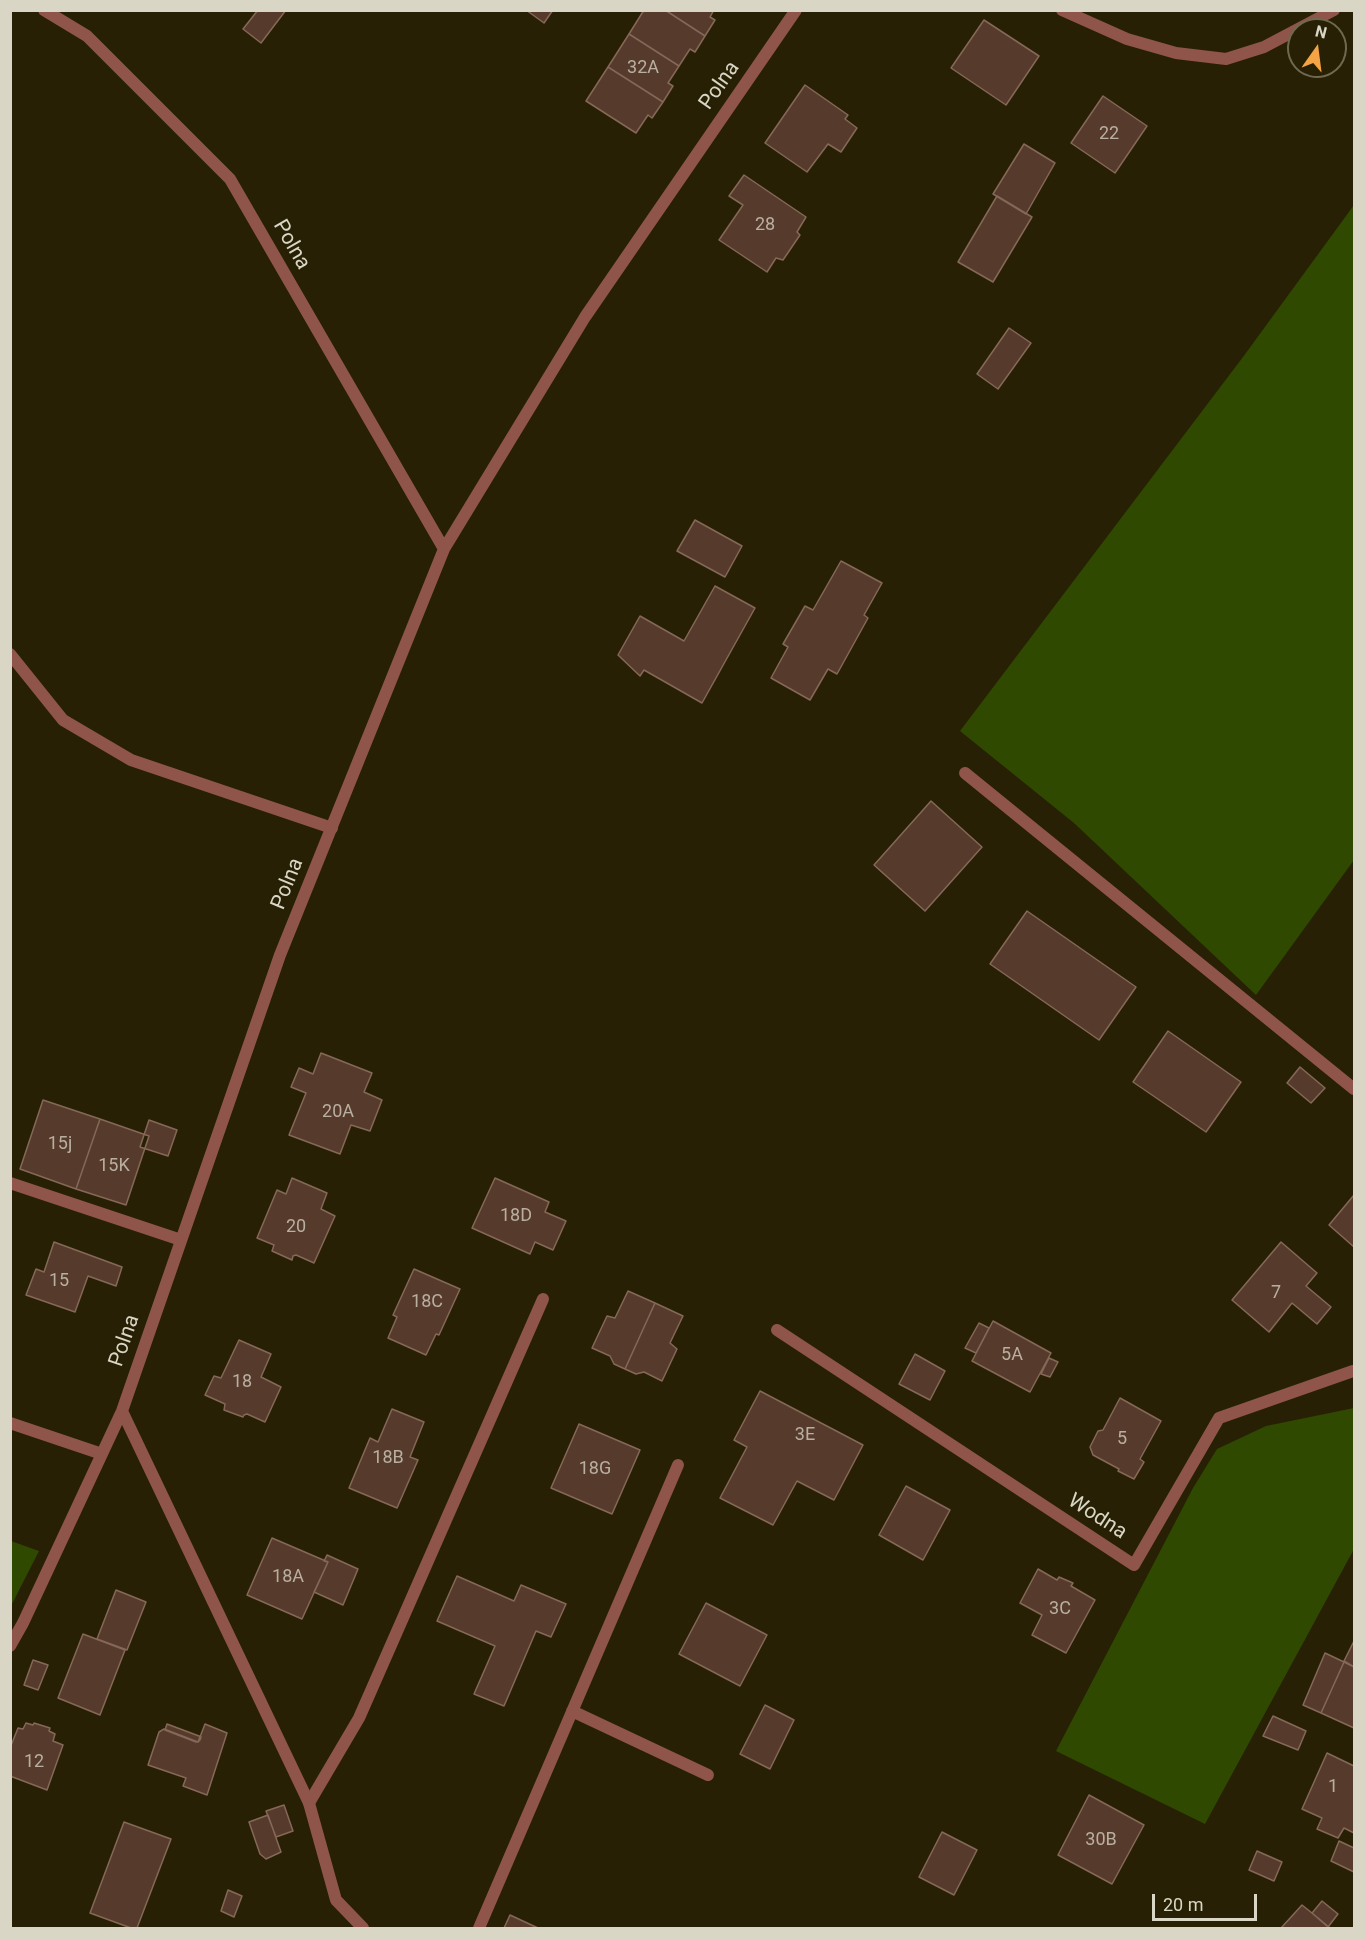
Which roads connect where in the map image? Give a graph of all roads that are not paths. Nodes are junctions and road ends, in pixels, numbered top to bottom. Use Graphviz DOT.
graph roads {
  1 [pos="44,10"];
  2 [pos="796,10"];
  3 [pos="1062,10"];
  4 [pos="1334,10"];
  5 [pos="444,549"];
  6 [pos="10,654"];
  7 [pos="965,773"];
  8 [pos="332,828"];
  9 [pos="1354,1089"];
  10 [pos="10,1184"];
  11 [pos="181,1240"];
  12 [pos="543,1299"];
  13 [pos="777,1330"];
  14 [pos="1354,1371"];
  15 [pos="122,1411"];
  16 [pos="10,1423"];
  17 [pos="102,1454"];
  18 [pos="678,1465"];
  19 [pos="10,1646"];
  20 [pos="572,1711"];
  21 [pos="708,1775"];
  22 [pos="309,1803"];
  23 [pos="363,1929"];
  24 [pos="479,1929"];
  1 -- 5 [label="street, Polna"];
  2 -- 5 [label="street, Polna"];
  3 -- 4 [label="street"];
  5 -- 8 [label="street, Polna"];
  6 -- 8 [label="street"];
  7 -- 9 [label="street"];
  8 -- 11 [label="street, Polna"];
  10 -- 11 [label="street"];
  11 -- 15 [label="street, Polna"];
  12 -- 22 [label="street"];
  13 -- 14 [label="street, Wodna"];
  15 -- 17 [label="street, Polna"];
  15 -- 22 [label="street"];
  16 -- 17 [label="street"];
  17 -- 19 [label="street, Polna"];
  18 -- 20 [label="street"];
  20 -- 21 [label="street"];
  20 -- 24 [label="street"];
  22 -- 23 [label="street"];
}
